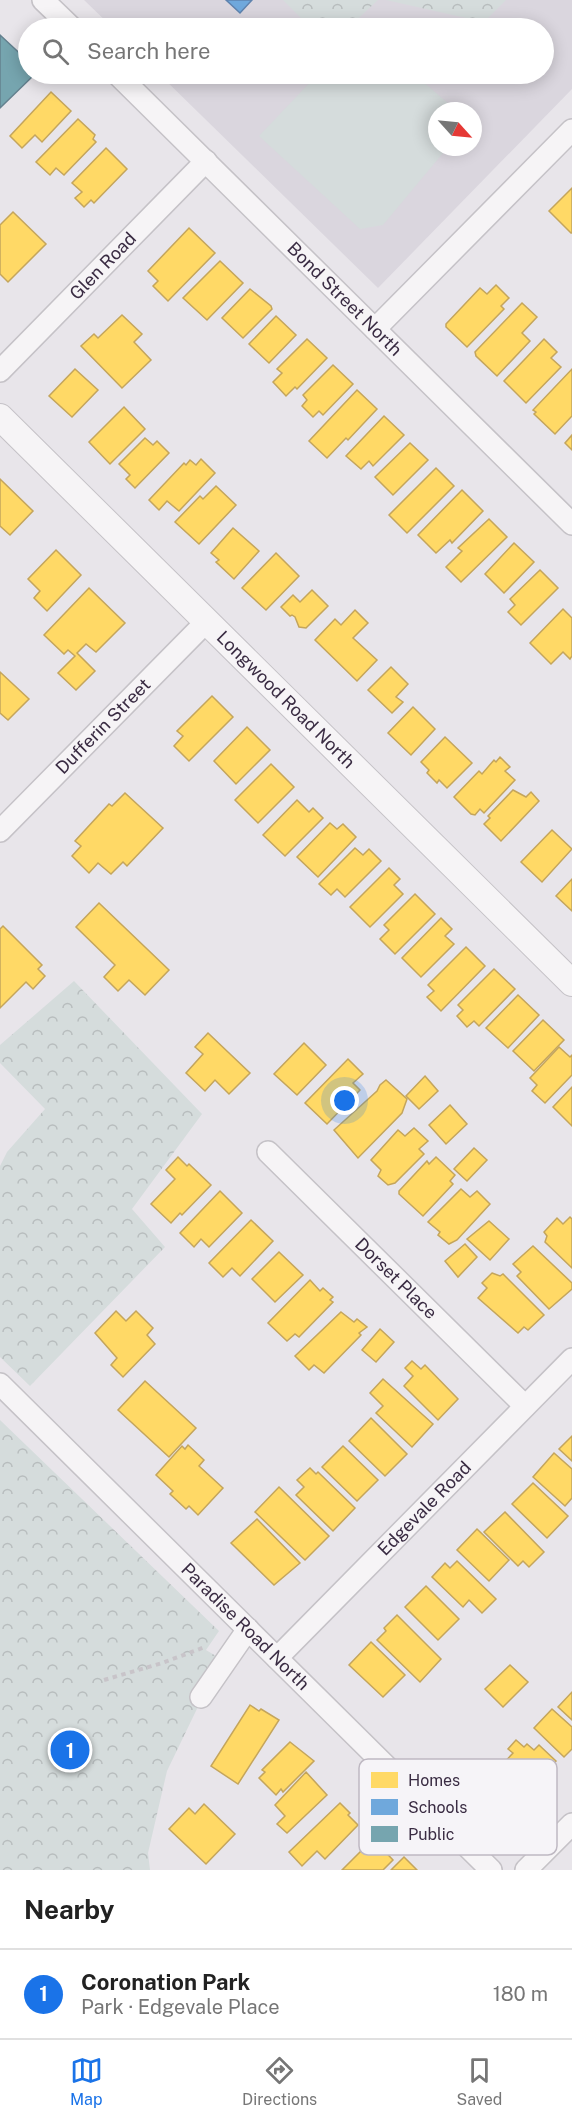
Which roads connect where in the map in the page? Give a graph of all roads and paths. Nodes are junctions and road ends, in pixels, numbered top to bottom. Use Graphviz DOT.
graph roads {
  1 [pos="43,0"];
  2 [pos="62,18"];
  3 [pos="127,84"];
  4 [pos="572,130"];
  5 [pos="206,161"];
  6 [pos="375,329"];
  7 [pos="0,371"];
  8 [pos="0,417"];
  9 [pos="572,524"];
  10 [pos="207,621"];
  11 [pos="0,831"];
  12 [pos="572,983"];
  13 [pos="268,1152"];
  14 [pos="572,1359"];
  15 [pos="0,1384"];
  16 [pos="525,1406"];
  17 [pos="248,1629"];
  18 [pos="206,1646"];
  19 [pos="277,1658"];
  20 [pos="104,1680"];
  21 [pos="201,1697"];
  22 [pos="379,1759"];
  23 [pos="572,1824"];
  24 [pos="557,1839"];
  25 [pos="476,1855"];
  26 [pos="541,1855"];
  27 [pos="491,1870"];
  28 [pos="526,1870"];
  1 -- 2 [label="street"];
  3 -- 5 [label="street, Bond Street North"];
  4 -- 6 [label="street"];
  5 -- 6 [label="street, Bond Street North"];
  5 -- 7 [label="street, Glen Road"];
  6 -- 9 [label="street, Bond Street North"];
  8 -- 10 [label="street, Longwood Road North"];
  10 -- 11 [label="street, Dufferin Street"];
  10 -- 12 [label="street, Longwood Road North"];
  13 -- 16 [label="street, Dorset Place"];
  14 -- 16 [label="street, Edgevale Road"];
  15 -- 17 [label="street, Paradise Road North"];
  16 -- 19 [label="street, Edgevale Road"];
  17 -- 19 [label="street, Paradise Road North"];
  17 -- 21 [label="street"];
  18 -- 20 [label="path"];
  19 -- 22 [label="street, Paradise Road North"];
  23 -- 24 [label="street"];
  25 -- 27 [label="street, Paradise Road North"];
  26 -- 28 [label="street"];
}
